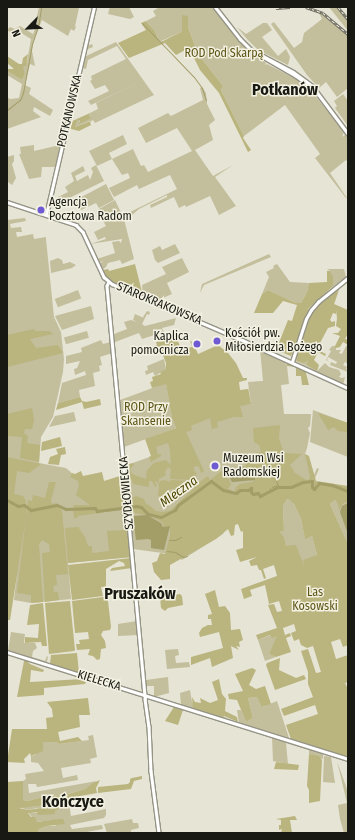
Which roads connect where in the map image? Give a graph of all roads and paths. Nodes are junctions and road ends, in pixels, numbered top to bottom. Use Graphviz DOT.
graph roads {
  1 [pos="94,7"];
  2 [pos="216,7"];
  3 [pos="348,132"];
  4 [pos="7,202"];
  5 [pos="46,215"];
  6 [pos="348,278"];
  7 [pos="110,283"];
  8 [pos="292,362"];
  9 [pos="348,388"];
  10 [pos="7,652"];
  11 [pos="145,696"];
  12 [pos="348,759"];
  13 [pos="159,833"];
  1 -- 5 [label="street, POTKANOWSKA"];
  2 -- 3 [label="main road"];
  4 -- 5 [label="street, STAROKRAKOWSKA"];
  5 -- 7 [label="street, STAROKRAKOWSKA"];
  6 -- 8 [label="street"];
  7 -- 8 [label="street, STAROKRAKOWSKA"];
  7 -- 11 [label="street, SZYDŁOWIECKA"];
  8 -- 9 [label="street, STAROKRAKOWSKA"];
  10 -- 11 [label="street, KIELECKA"];
  11 -- 12 [label="street, KIELECKA"];
  11 -- 13 [label="street, SZYDŁOWIECKA"];
}
